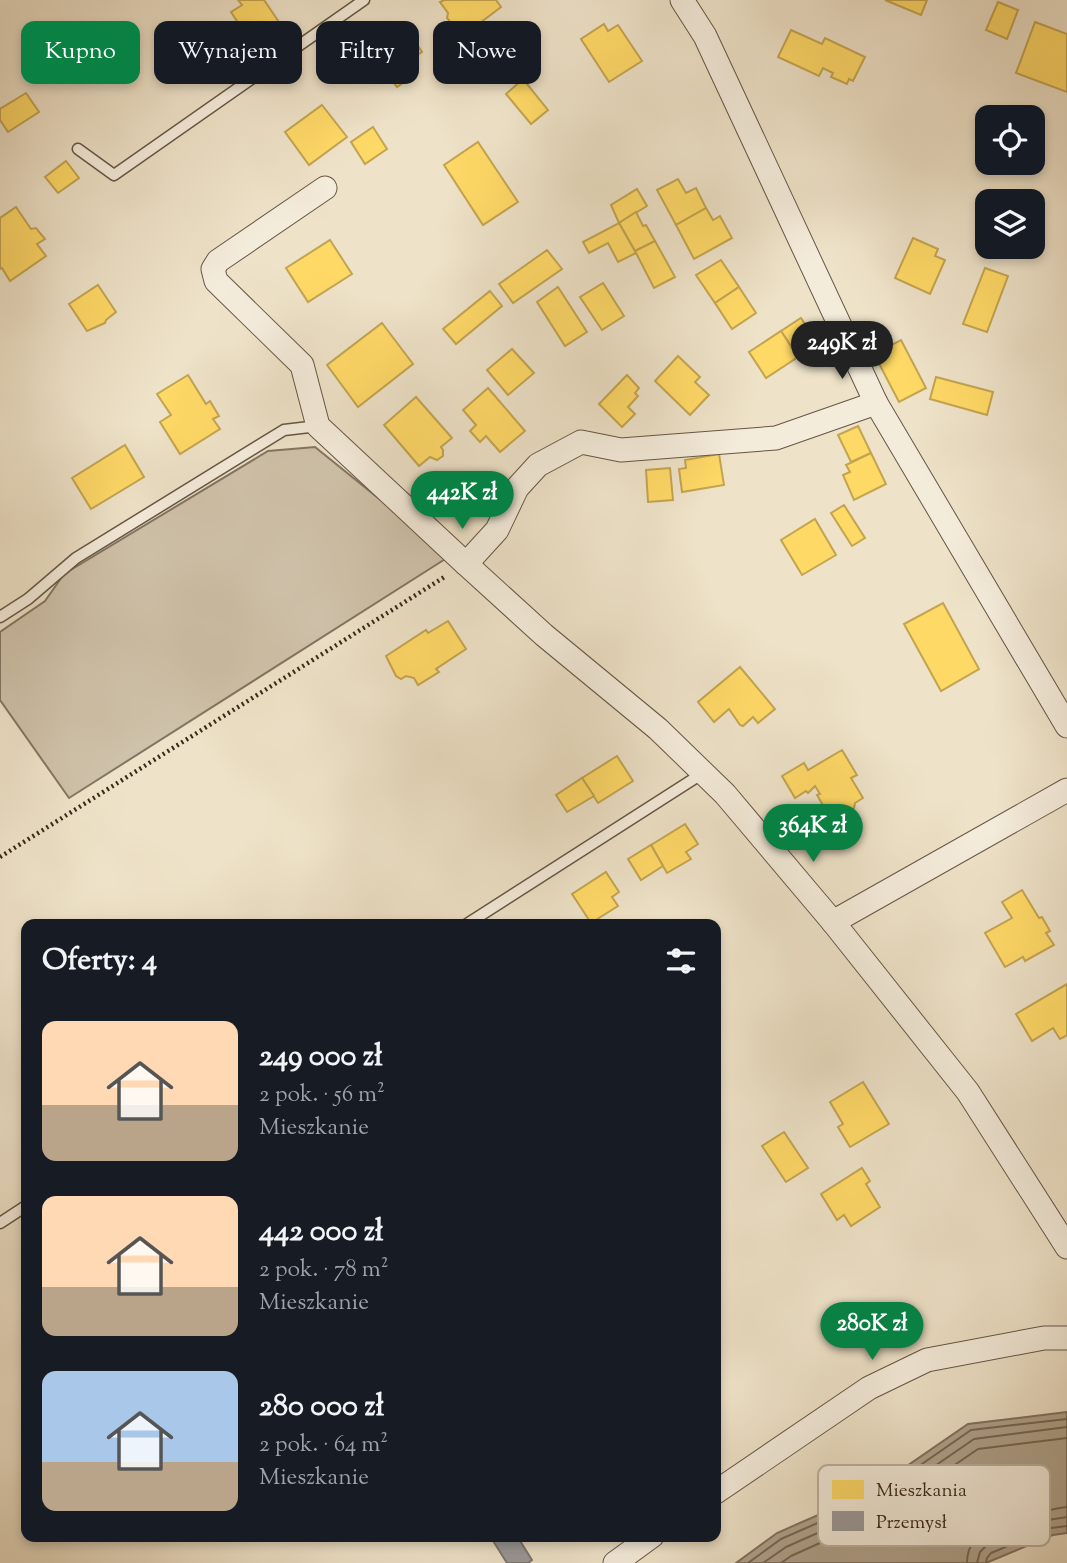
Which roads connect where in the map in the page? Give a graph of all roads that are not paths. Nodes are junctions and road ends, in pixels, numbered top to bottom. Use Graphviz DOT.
graph roads {
  1 [pos="364,0"];
  2 [pos="682,0"];
  3 [pos="78,149"];
  4 [pos="325,188"];
  5 [pos="876,403"];
  6 [pos="318,426"];
  7 [pos="466,564"];
  8 [pos="0,617"];
  9 [pos="1067,726"];
  10 [pos="703,772"];
  11 [pos="1067,790"];
  12 [pos="475,919"];
  13 [pos="833,922"];
  14 [pos="21,1209"];
  15 [pos="0,1223"];
  16 [pos="1067,1247"];
  17 [pos="1067,1338"];
  18 [pos="721,1489"];
  19 [pos="644,1542"];
  20 [pos="615,1563"];
  1 -- 3 [label="lane"];
  2 -- 5 [label="street"];
  4 -- 6 [label="street"];
  5 -- 7 [label="street"];
  5 -- 9 [label="street"];
  6 -- 7 [label="street"];
  6 -- 8 [label="lane"];
  7 -- 10 [label="street"];
  10 -- 12 [label="lane"];
  10 -- 13 [label="street"];
  11 -- 13 [label="street"];
  13 -- 16 [label="street"];
  14 -- 15 [label="lane"];
  17 -- 18 [label="street"];
  19 -- 20 [label="street"];
}
